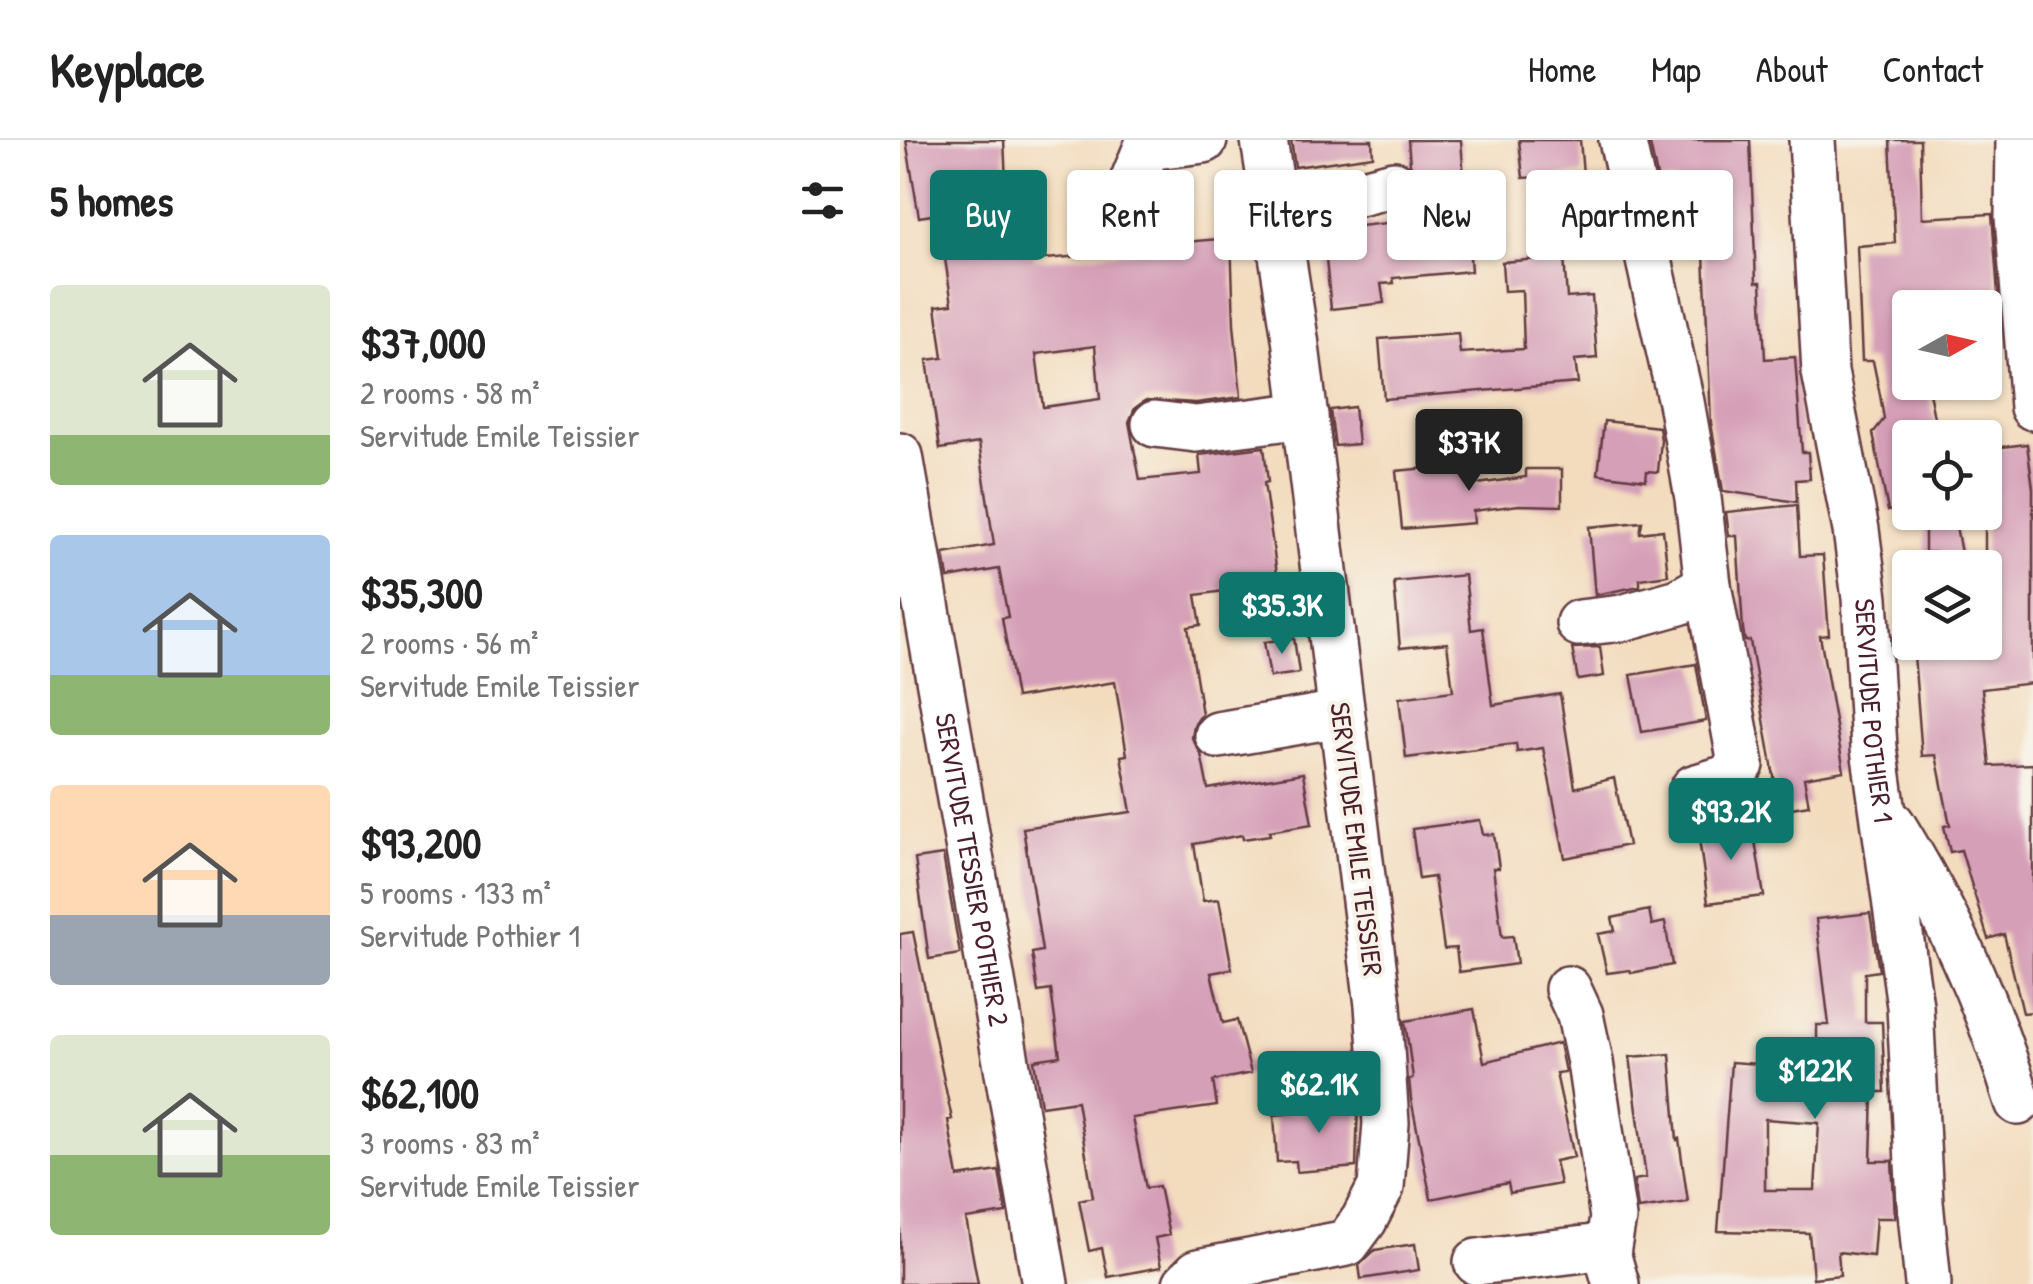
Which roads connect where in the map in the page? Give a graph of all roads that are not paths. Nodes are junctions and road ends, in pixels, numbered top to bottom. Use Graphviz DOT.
graph roads {
  1 [pos="1204,140"];
  2 [pos="1264,140"];
  3 [pos="1622,140"];
  4 [pos="1812,140"];
  5 [pos="2019,140"];
  6 [pos="1138,170"];
  7 [pos="1269,170"];
  8 [pos="1282,260"];
  9 [pos="2029,312"];
  10 [pos="2033,407"];
  11 [pos="1305,416"];
  12 [pos="1155,424"];
  13 [pos="900,456"];
  14 [pos="1708,585"];
  15 [pos="1580,623"];
  16 [pos="1340,714"];
  17 [pos="1218,734"];
  18 [pos="1694,788"];
  19 [pos="1883,810"];
  20 [pos="1568,988"];
  21 [pos="2018,1102"];
  22 [pos="1477,1262"];
  23 [pos="1612,1268"];
  24 [pos="1045,1284"];
  25 [pos="1186,1284"];
  26 [pos="1928,1284"];
  1 -- 6 [label="street"];
  2 -- 7 [label="street, SERVITUDE EMILE TEISSIER"];
  3 -- 14 [label="street"];
  4 -- 19 [label="street, SERVITUDE POTHIER 1"];
  5 -- 9 [label="street"];
  8 -- 11 [label="street, SERVITUDE EMILE TEISSIER"];
  9 -- 10 [label="street"];
  11 -- 12 [label="street"];
  11 -- 16 [label="street, SERVITUDE EMILE TEISSIER"];
  13 -- 24 [label="street, SERVITUDE TESSIER POTHIER 2"];
  14 -- 15 [label="street"];
  14 -- 18 [label="street"];
  16 -- 17 [label="street"];
  16 -- 25 [label="street, SERVITUDE EMILE TEISSIER"];
  19 -- 21 [label="street"];
  19 -- 26 [label="street, SERVITUDE POTHIER 1"];
  20 -- 23 [label="street"];
  22 -- 23 [label="street"];
}
